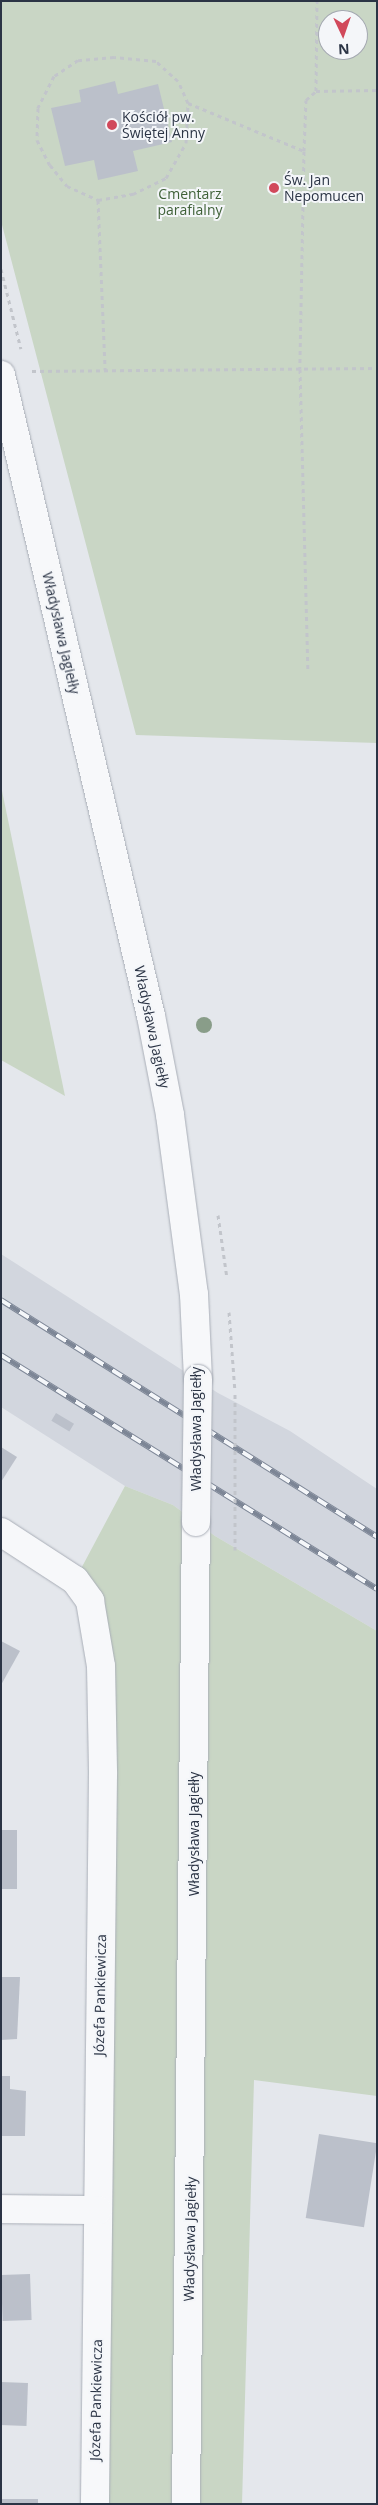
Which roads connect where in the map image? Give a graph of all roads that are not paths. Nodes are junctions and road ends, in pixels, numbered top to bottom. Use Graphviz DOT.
graph roads {
  1 [pos="14,373"];
  2 [pos="1,1532"];
  3 [pos="1,2209"];
  4 [pos="98,2210"];
  5 [pos="95,2504"];
  6 [pos="186,2504"];
  1 -- 6 [label="street, Władysława Jagiełły, bridge"];
  2 -- 4 [label="street, Józefa Pankiewicza"];
  3 -- 4 [label="street"];
  4 -- 5 [label="street, Józefa Pankiewicza"];
}
